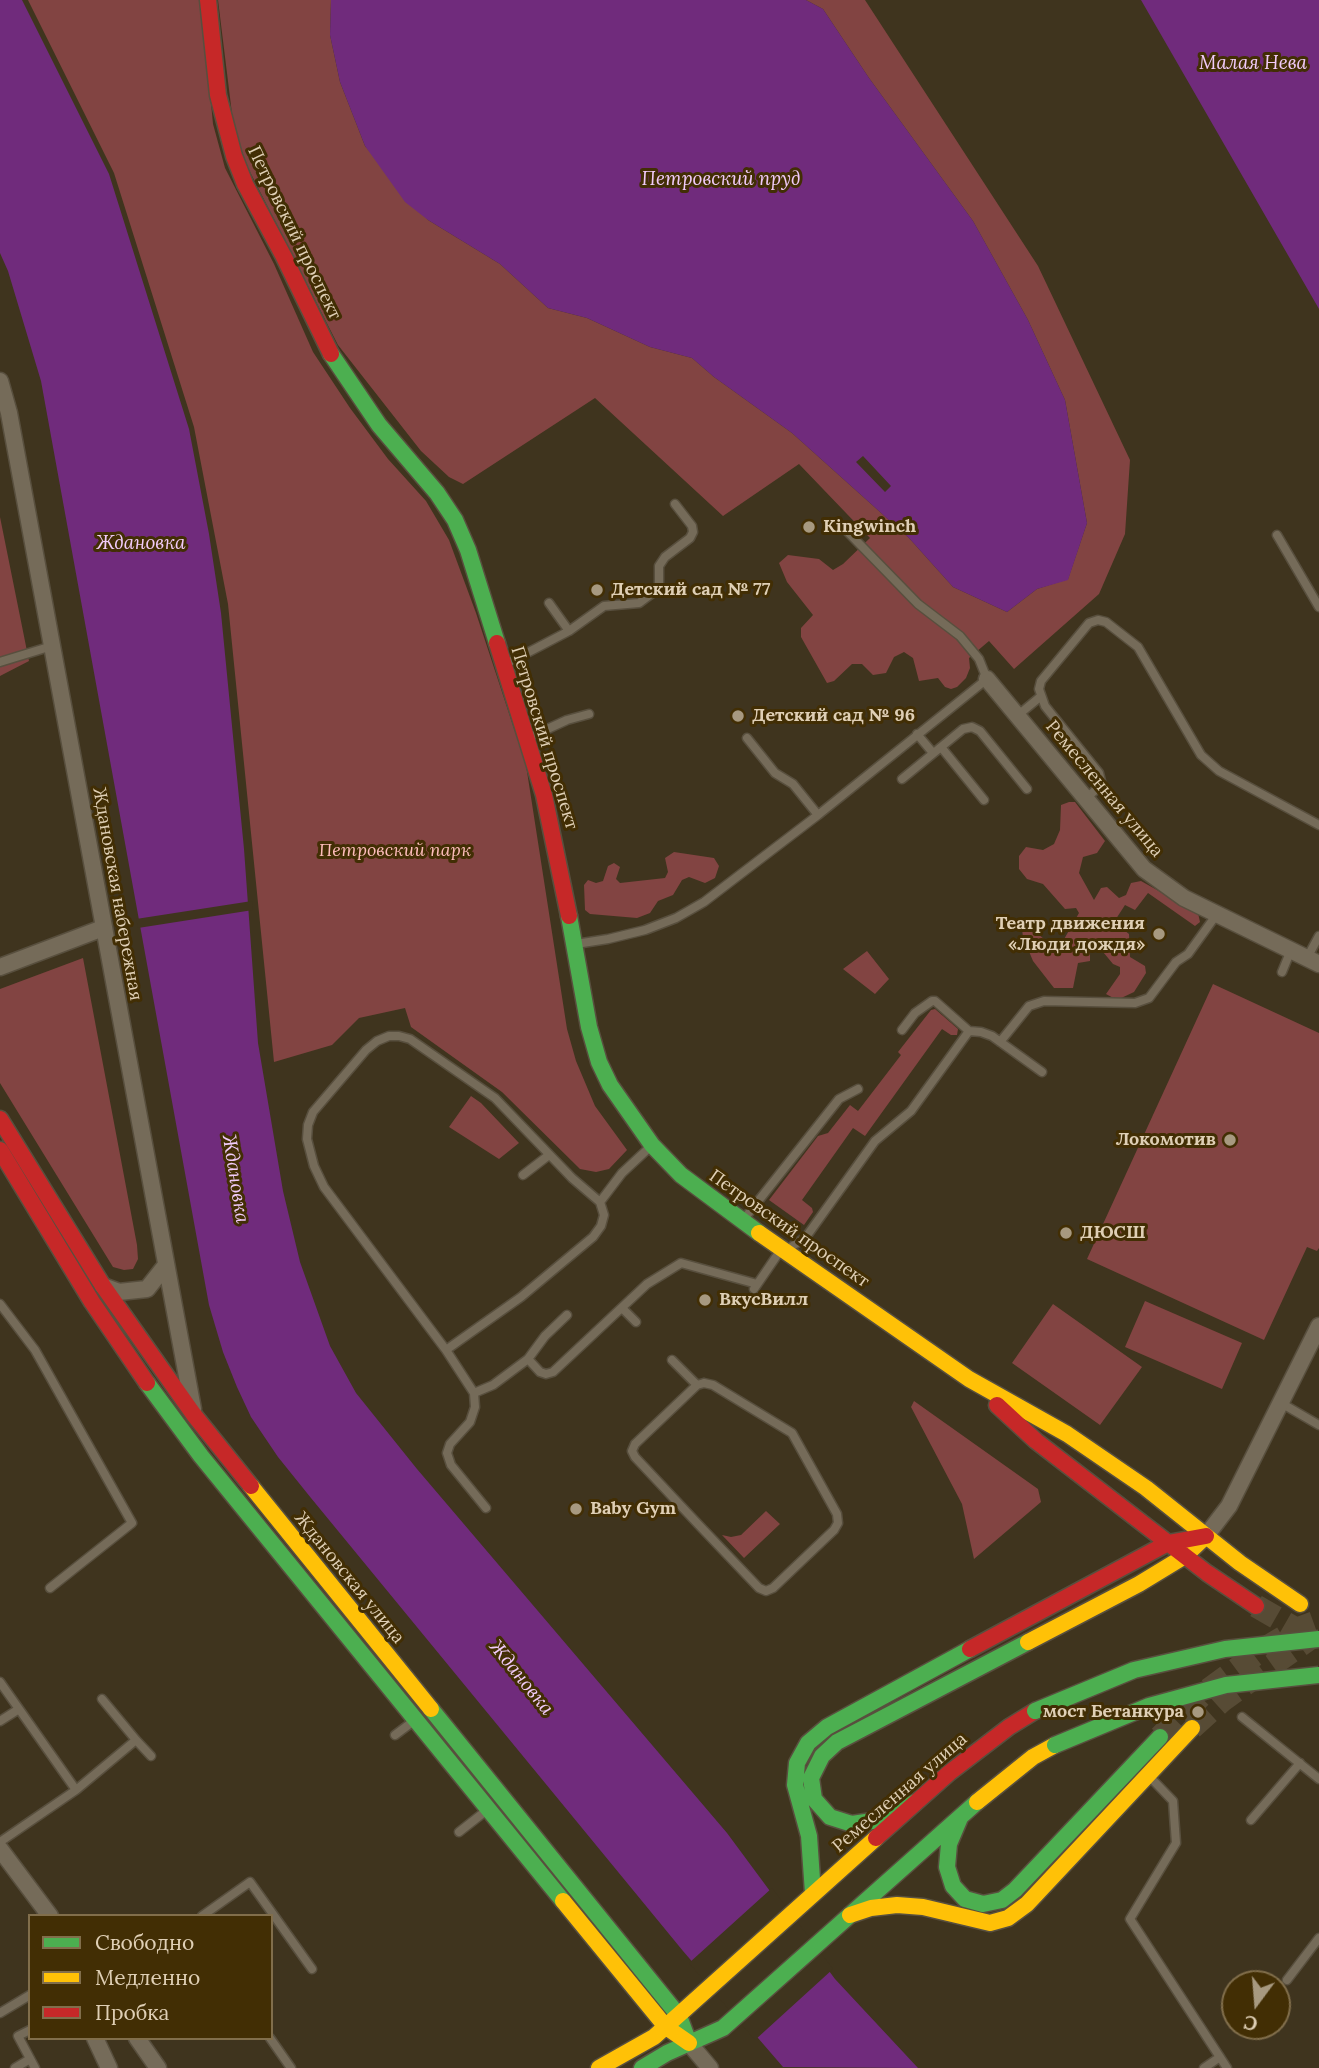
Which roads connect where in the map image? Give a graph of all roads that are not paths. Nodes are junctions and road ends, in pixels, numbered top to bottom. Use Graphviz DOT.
graph roads {
  1 [pos="208,0"];
  2 [pos="0,381"];
  3 [pos="675,504"];
  4 [pos="842,526"];
  5 [pos="1277,535"];
  6 [pos="548,603"];
  7 [pos="1319,607"];
  8 [pos="569,631"];
  9 [pos="52,646"];
  10 [pos="0,662"];
  11 [pos="503,665"];
  12 [pos="987,679"];
  13 [pos="1040,697"];
  14 [pos="589,714"];
  15 [pos="1017,716"];
  16 [pos="917,734"];
  17 [pos="747,737"];
  18 [pos="527,739"];
  19 [pos="941,747"];
  20 [pos="933,753"];
  21 [pos="902,779"];
  22 [pos="1027,789"];
  23 [pos="1085,799"];
  24 [pos="984,800"];
  25 [pos="818,815"];
  26 [pos="1319,825"];
  27 [pos="1217,914"];
  28 [pos="103,928"];
  29 [pos="1319,936"];
  30 [pos="573,945"];
  31 [pos="1306,957"];
  32 [pos="0,967"];
  33 [pos="1282,972"];
  34 [pos="902,1030"];
  35 [pos="969,1031"];
  36 [pos="1000,1042"];
  37 [pos="1042,1072"];
  38 [pos="858,1089"];
  39 [pos="0,1119"];
  40 [pos="652,1145"];
  41 [pos="0,1150"];
  42 [pos="549,1155"];
  43 [pos="523,1175"];
  44 [pos="600,1202"];
  45 [pos="743,1221"];
  46 [pos="784,1250"];
  47 [pos="166,1265"];
  48 [pos="103,1286"];
  49 [pos="0,1304"];
  50 [pos="622,1308"];
  51 [pos="567,1315"];
  52 [pos="636,1322"];
  53 [pos="1319,1326"];
  54 [pos="446,1350"];
  55 [pos="528,1359"];
  56 [pos="672,1360"];
  57 [pos="969,1379"];
  58 [pos="697,1385"];
  59 [pos="474,1393"];
  60 [pos="1281,1403"];
  61 [pos="194,1415"];
  62 [pos="1319,1425"];
  63 [pos="486,1508"];
  64 [pos="1206,1536"];
  65 [pos="1168,1543"];
  66 [pos="1185,1556"];
  67 [pos="50,1588"];
  68 [pos="1300,1604"];
  69 [pos="1256,1606"];
  70 [pos="1319,1639"];
  71 [pos="1319,1675"];
  72 [pos="0,1682"];
  73 [pos="102,1699"];
  74 [pos="19,1709"];
  75 [pos="1242,1717"];
  76 [pos="416,1719"];
  77 [pos="0,1721"];
  78 [pos="1192,1728"];
  79 [pos="395,1735"];
  80 [pos="1160,1737"];
  81 [pos="136,1740"];
  82 [pos="151,1756"];
  83 [pos="1300,1763"];
  84 [pos="1148,1775"];
  85 [pos="1319,1779"];
  86 [pos="76,1790"];
  87 [pos="916,1802"];
  88 [pos="488,1809"];
  89 [pos="961,1815"];
  90 [pos="1251,1820"];
  91 [pos="459,1832"];
  92 [pos="0,1842"];
  93 [pos="0,1849"];
  94 [pos="19,1877"];
  95 [pos="813,1892"];
  96 [pos="36,1914"];
  97 [pos="48,1914"];
  98 [pos="205,1914"];
  99 [pos="273,1914"];
  100 [pos="273,1914"];
  101 [pos="844,1917"];
  102 [pos="1319,1938"];
  103 [pos="312,1969"];
  104 [pos="1291,1975"];
  105 [pos="28,1996"];
  106 [pos="0,2013"];
  107 [pos="673,2022"];
  108 [pos="28,2031"];
  109 [pos="96,2040"];
  110 [pos="138,2040"];
  111 [pos="271,2040"];
  112 [pos="689,2043"];
  113 [pos="1220,2057"];
  114 [pos="33,2064"];
  115 [pos="15,2068"];
  116 [pos="110,2068"];
  117 [pos="158,2068"];
  118 [pos="291,2068"];
  119 [pos="599,2068"];
  120 [pos="642,2068"];
  121 [pos="710,2068"];
  122 [pos="1204,2068"];
  123 [pos="1227,2068"];
  1 -- 11 [label="street, Петровский проспект"];
  2 -- 9 [label="street, Ждановская набережная"];
  3 -- 8 [label="lane"];
  4 -- 12 [label="lane"];
  5 -- 7 [label="lane"];
  6 -- 8 [label="lane"];
  8 -- 11 [label="lane"];
  9 -- 10 [label="lane"];
  9 -- 28 [label="street, Ждановская набережная"];
  11 -- 18 [label="street, Петровский проспект"];
  12 -- 15 [label="street, Ремесленная улица"];
  12 -- 16 [label="lane"];
  13 -- 15 [label="lane"];
  13 -- 23 [label="lane"];
  13 -- 26 [label="lane"];
  14 -- 18 [label="lane"];
  15 -- 23 [label="street, Ремесленная улица"];
  16 -- 20 [label="lane"];
  16 -- 25 [label="lane"];
  17 -- 25 [label="lane"];
  18 -- 30 [label="street, Петровский проспект"];
  19 -- 20 [label="lane"];
  19 -- 22 [label="lane"];
  19 -- 24 [label="lane"];
  20 -- 21 [label="lane"];
  23 -- 27 [label="street, Ремесленная улица"];
  25 -- 30 [label="lane"];
  27 -- 31 [label="street, Ремесленная улица"];
  27 -- 36 [label="lane"];
  28 -- 32 [label="street"];
  28 -- 47 [label="street, Ждановская набережная"];
  29 -- 31 [label="lane"];
  30 -- 40 [label="street, Петровский проспект"];
  31 -- 33 [label="lane"];
  34 -- 35 [label="lane"];
  35 -- 36 [label="lane"];
  35 -- 46 [label="lane"];
  36 -- 37 [label="lane"];
  38 -- 45 [label="lane"];
  39 -- 48 [label="street, Ждановская улица"];
  40 -- 44 [label="lane"];
  40 -- 45 [label="street, Петровский проспект"];
  41 -- 76 [label="street, Ждановская улица"];
  42 -- 43 [label="lane"];
  42 -- 44 [label="lane"];
  42 -- 54 [label="lane"];
  44 -- 54 [label="lane"];
  45 -- 46 [label="street, Петровский проспект"];
  46 -- 50 [label="lane"];
  46 -- 57 [label="street, Петровский проспект"];
  47 -- 48 [label="street"];
  47 -- 61 [label="street, Ждановская набережная"];
  48 -- 61 [label="street, Ждановская улица"];
  49 -- 67 [label="lane"];
  50 -- 52 [label="lane"];
  50 -- 55 [label="lane"];
  51 -- 55 [label="lane"];
  53 -- 60 [label="street"];
  54 -- 59 [label="lane"];
  55 -- 59 [label="lane"];
  56 -- 58 [label="lane"];
  57 -- 64 [label="street, Петровский проспект"];
  57 -- 65 [label="street, Петровский проспект"];
  58 -- 58 [label="lane"];
  59 -- 63 [label="lane"];
  60 -- 62 [label="lane"];
  60 -- 64 [label="street"];
  61 -- 107 [label="street, Ждановская улица"];
  64 -- 65 [label="street"];
  64 -- 66 [label="street"];
  64 -- 68 [label="street, Петровский проспект"];
  65 -- 66 [label="street, Петровский проспект"];
  65 -- 95 [label="street"];
  66 -- 69 [label="street, Петровский проспект"];
  66 -- 87 [label="street"];
  70 -- 87 [label="street, Ремесленная улица, bridge"];
  71 -- 89 [label="street, bridge"];
  72 -- 74 [label="lane"];
  73 -- 81 [label="lane"];
  74 -- 77 [label="lane"];
  74 -- 86 [label="lane"];
  75 -- 83 [label="lane"];
  76 -- 79 [label="lane"];
  76 -- 88 [label="street, Ждановская улица"];
  78 -- 84 [label="street"];
  80 -- 89 [label="street"];
  81 -- 82 [label="lane"];
  81 -- 86 [label="lane"];
  83 -- 85 [label="lane"];
  83 -- 90 [label="lane"];
  84 -- 101 [label="street"];
  84 -- 113 [label="lane"];
  86 -- 92 [label="lane"];
  87 -- 95 [label="street, Ремесленная улица"];
  88 -- 91 [label="lane"];
  88 -- 107 [label="street, Ждановская улица"];
  89 -- 101 [label="street"];
  93 -- 94 [label="street"];
  94 -- 96 [label="street"];
  94 -- 97 [label="street"];
  95 -- 107 [label="street, Ремесленная улица"];
  98 -- 99 [label="lane"];
  100 -- 103 [label="lane"];
  101 -- 112 [label="street"];
  102 -- 104 [label="lane"];
  105 -- 106 [label="lane"];
  107 -- 112 [label="street, Ждановская улица"];
  107 -- 119 [label="street"];
  108 -- 114 [label="lane"];
  109 -- 116 [label="street"];
  110 -- 117 [label="street"];
  111 -- 118 [label="lane"];
  112 -- 120 [label="street"];
  112 -- 121 [label="street, Ждановская улица"];
  113 -- 122 [label="lane"];
  113 -- 123 [label="lane"];
  114 -- 115 [label="lane"];
}
